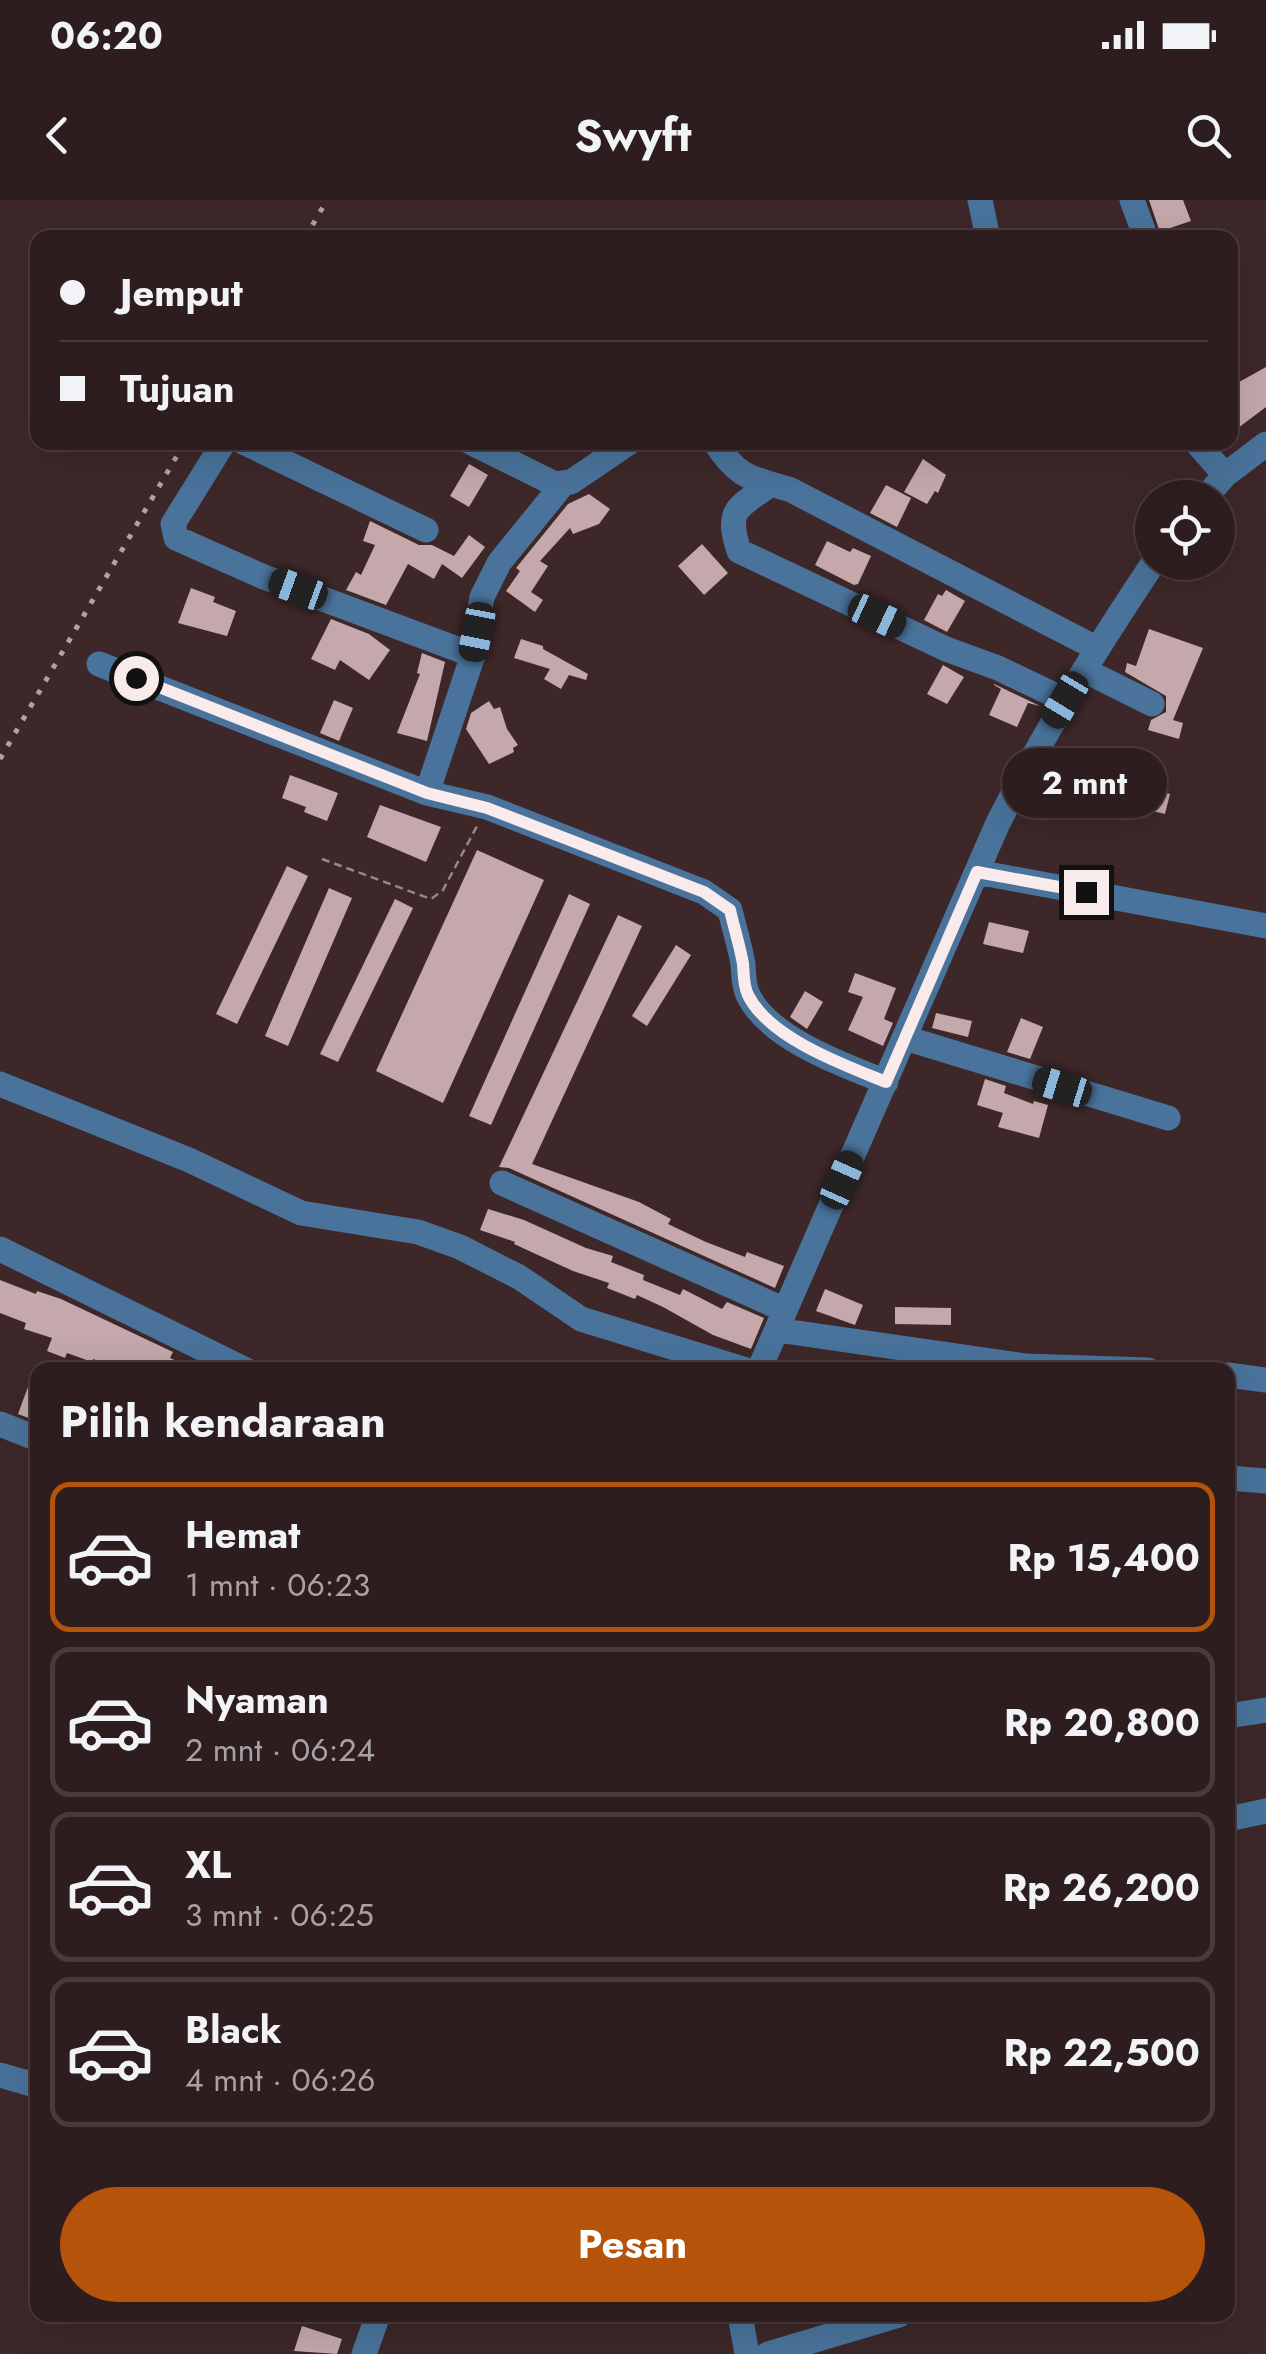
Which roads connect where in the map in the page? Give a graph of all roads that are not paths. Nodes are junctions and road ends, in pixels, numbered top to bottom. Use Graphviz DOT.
graph roads {
  1 [pos="980,200"];
  2 [pos="1132,200"];
  3 [pos="986,230"];
  4 [pos="1143,230"];
  5 [pos="1266,444"];
  6 [pos="219,450"];
  7 [pos="259,450"];
  8 [pos="485,450"];
  9 [pos="618,450"];
  10 [pos="720,450"];
  11 [pos="1203,450"];
  12 [pos="1225,475"];
  13 [pos="1220,480"];
  14 [pos="563,484"];
  15 [pos="771,484"];
  16 [pos="426,530"];
  17 [pos="1142,580"];
  18 [pos="473,654"];
  19 [pos="1090,659"];
  20 [pos="99,664"];
  21 [pos="1065,700"];
  22 [pos="1152,704"];
  23 [pos="427,793"];
  24 [pos="977,872"];
  25 [pos="1266,926"];
  26 [pos="906,1038"];
  27 [pos="886,1082"];
  28 [pos="0,1084"];
  29 [pos="1168,1118"];
  30 [pos="502,1183"];
  31 [pos="0,1249"];
  32 [pos="781,1320"];
  33 [pos="230,1362"];
  34 [pos="721,1362"];
  35 [pos="763,1362"];
  36 [pos="1004,1362"];
  37 [pos="1235,1377"];
  38 [pos="1266,1380"];
  39 [pos="0,1424"];
  40 [pos="30,1435"];
  41 [pos="1235,1479"];
  42 [pos="1266,1481"];
  43 [pos="1266,1710"];
  44 [pos="1235,1715"];
  45 [pos="1266,1812"];
  46 [pos="1235,1818"];
  47 [pos="0,2075"];
  48 [pos="30,2084"];
  49 [pos="375,2322"];
  50 [pos="741,2322"];
  51 [pos="875,2322"];
  52 [pos="364,2354"];
  53 [pos="747,2354"];
  54 [pos="768,2354"];
  1 -- 3 [label="street"];
  2 -- 4 [label="street"];
  5 -- 12 [label="street"];
  6 -- 18 [label="street"];
  7 -- 16 [label="street"];
  8 -- 14 [label="street"];
  9 -- 14 [label="street"];
  10 -- 15 [label="street"];
  11 -- 12 [label="street"];
  12 -- 13 [label="street"];
  14 -- 18 [label="street"];
  15 -- 19 [label="street"];
  15 -- 21 [label="street"];
  17 -- 19 [label="street"];
  18 -- 23 [label="street"];
  19 -- 21 [label="street"];
  19 -- 22 [label="street"];
  20 -- 23 [label="street"];
  21 -- 24 [label="street"];
  23 -- 27 [label="street"];
  24 -- 25 [label="street"];
  24 -- 26 [label="street"];
  26 -- 27 [label="street"];
  26 -- 29 [label="street"];
  27 -- 32 [label="street"];
  28 -- 34 [label="street"];
  30 -- 32 [label="street"];
  31 -- 33 [label="street"];
  32 -- 35 [label="street"];
  32 -- 36 [label="street"];
  37 -- 38 [label="street"];
  39 -- 40 [label="street"];
  41 -- 42 [label="street"];
  43 -- 44 [label="street"];
  45 -- 46 [label="street"];
  47 -- 48 [label="street"];
  49 -- 52 [label="street"];
  50 -- 53 [label="street"];
  51 -- 54 [label="street"];
}
